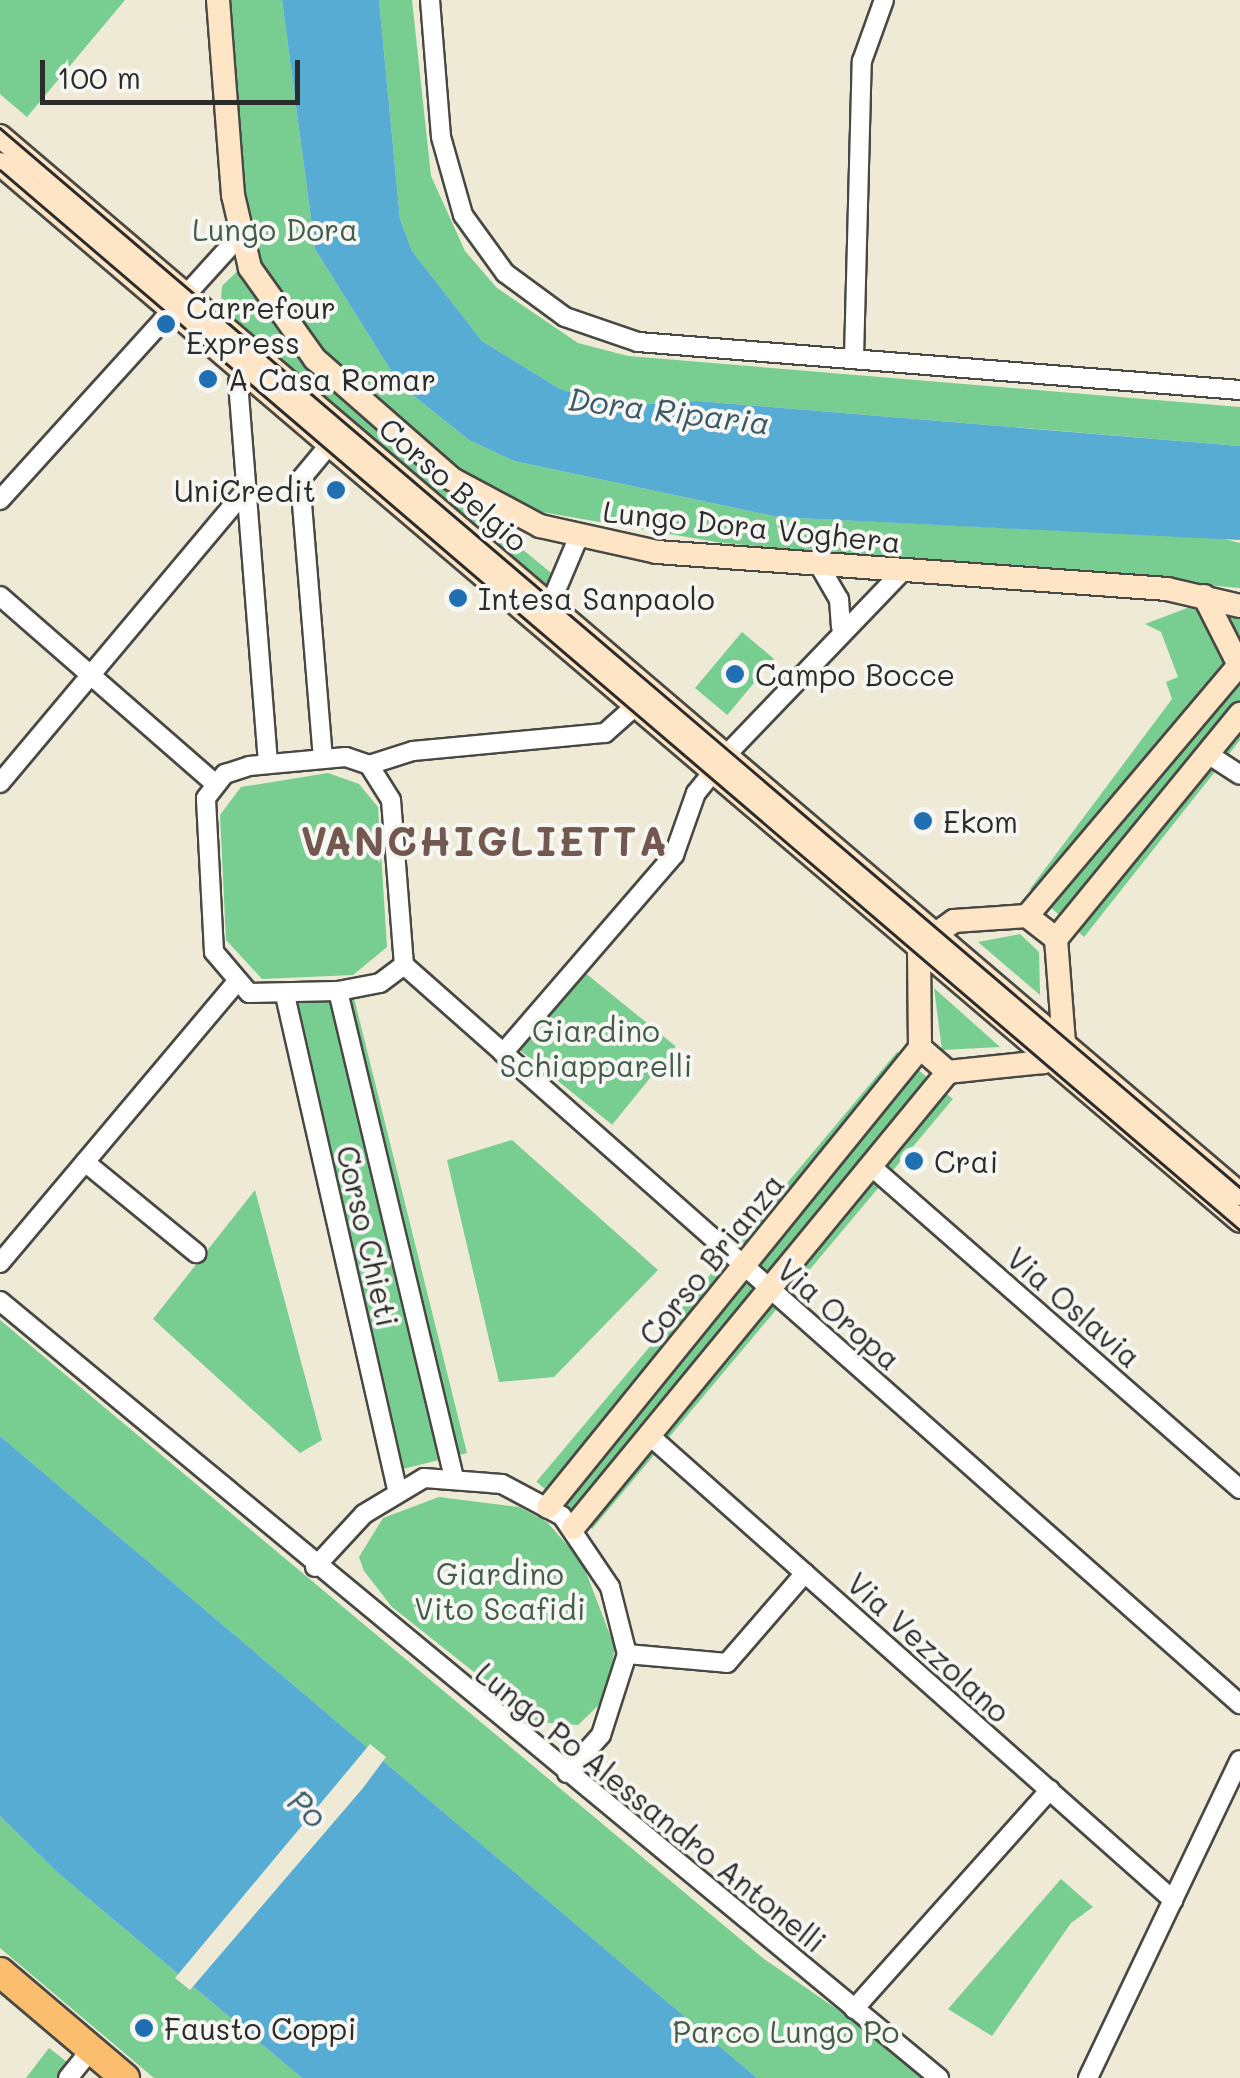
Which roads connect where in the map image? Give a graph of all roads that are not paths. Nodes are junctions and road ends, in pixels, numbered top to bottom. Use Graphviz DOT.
graph roads {
  1 [pos="218,0"];
  2 [pos="430,0"];
  3 [pos="884,0"];
  4 [pos="0,136"];
  5 [pos="0,164"];
  6 [pos="240,234"];
  7 [pos="176,300"];
  8 [pos="854,357"];
  9 [pos="253,365"];
  10 [pos="1240,390"];
  11 [pos="336,436"];
  12 [pos="244,492"];
  13 [pos="0,500"];
  14 [pos="579,536"];
  15 [pos="819,566"];
  16 [pos="900,574"];
  17 [pos="1240,590"];
  18 [pos="0,596"];
  19 [pos="1204,596"];
  20 [pos="1240,606"];
  21 [pos="546,615"];
  22 [pos="841,627"];
  23 [pos="1240,664"];
  24 [pos="91,676"];
  25 [pos="643,698"];
  26 [pos="1240,714"];
  27 [pos="1208,754"];
  28 [pos="323,759"];
  29 [pos="268,764"];
  30 [pos="720,764"];
  31 [pos="369,765"];
  32 [pos="1240,775"];
  33 [pos="0,783"];
  34 [pos="214,783"];
  35 [pos="1028,916"];
  36 [pos="925,939"];
  37 [pos="1056,940"];
  38 [pos="404,965"];
  39 [pos="234,985"];
  40 [pos="338,991"];
  41 [pos="285,996"];
  42 [pos="920,1048"];
  43 [pos="1057,1052"];
  44 [pos="503,1053"];
  45 [pos="948,1072"];
  46 [pos="85,1162"];
  47 [pos="872,1167"];
  48 [pos="1240,1194"];
  49 [pos="1240,1221"];
  50 [pos="196,1253"];
  51 [pos="0,1263"];
  52 [pos="743,1266"];
  53 [pos="768,1288"];
  54 [pos="0,1301"];
  55 [pos="649,1435"];
  56 [pos="453,1474"];
  57 [pos="397,1489"];
  58 [pos="1240,1489"];
  59 [pos="548,1507"];
  60 [pos="573,1528"];
  61 [pos="315,1567"];
  62 [pos="805,1573"];
  63 [pos="628,1654"];
  64 [pos="1240,1704"];
  65 [pos="1240,1760"];
  66 [pos="566,1774"];
  67 [pos="1050,1790"];
  68 [pos="1173,1900"];
  69 [pos="0,1972"];
  70 [pos="854,2009"];
  71 [pos="91,2050"];
  72 [pos="68,2078"];
  73 [pos="126,2078"];
  74 [pos="939,2078"];
  75 [pos="1088,2078"];
  1 -- 6 [label="street, Lungo Dora Voghera"];
  2 -- 8 [label="street"];
  3 -- 8 [label="street"];
  4 -- 7 [label="street, Corso Belgio"];
  5 -- 7 [label="street, Corso Belgio"];
  6 -- 7 [label="street"];
  6 -- 14 [label="street, Lungo Dora Voghera"];
  7 -- 9 [label="street, Corso Belgio"];
  7 -- 13 [label="street"];
  8 -- 10 [label="street"];
  9 -- 11 [label="street, Corso Belgio"];
  9 -- 12 [label="street"];
  11 -- 21 [label="street, Corso Belgio"];
  11 -- 28 [label="street"];
  12 -- 24 [label="street"];
  12 -- 29 [label="street"];
  14 -- 15 [label="street, Lungo Dora Voghera"];
  14 -- 21 [label="street, Corso Belgio"];
  15 -- 16 [label="street, Lungo Dora Voghera"];
  15 -- 22 [label="street"];
  16 -- 19 [label="street, Lungo Dora Voghera"];
  16 -- 22 [label="street"];
  17 -- 19 [label="street, Lungo Dora Voghera"];
  18 -- 24 [label="street"];
  19 -- 20 [label="street, Lungo Dora Voghera"];
  19 -- 23 [label="street"];
  21 -- 25 [label="street, Corso Belgio"];
  22 -- 30 [label="street"];
  23 -- 35 [label="street"];
  24 -- 33 [label="street"];
  24 -- 34 [label="street"];
  25 -- 30 [label="street, Corso Belgio"];
  25 -- 31 [label="street"];
  26 -- 27 [label="street"];
  27 -- 32 [label="street"];
  27 -- 37 [label="street"];
  28 -- 29 [label="street"];
  28 -- 31 [label="street"];
  29 -- 34 [label="street"];
  30 -- 36 [label="street, Corso Belgio"];
  30 -- 44 [label="street"];
  31 -- 38 [label="street"];
  34 -- 39 [label="street"];
  35 -- 36 [label="street"];
  35 -- 37 [label="street"];
  36 -- 42 [label="street"];
  36 -- 43 [label="street, Corso Belgio"];
  37 -- 43 [label="street"];
  38 -- 40 [label="street"];
  38 -- 44 [label="street, Via Oropa"];
  39 -- 41 [label="street"];
  39 -- 46 [label="street"];
  40 -- 41 [label="street"];
  40 -- 56 [label="street, Corso Chieti"];
  41 -- 57 [label="street, Corso Chieti"];
  42 -- 45 [label="street"];
  42 -- 52 [label="street, Corso Brianza"];
  43 -- 45 [label="street"];
  43 -- 48 [label="street, Corso Belgio"];
  43 -- 49 [label="street, Corso Belgio"];
  44 -- 52 [label="street, Via Oropa"];
  45 -- 47 [label="street, Corso Brianza"];
  46 -- 50 [label="street"];
  46 -- 51 [label="street"];
  47 -- 53 [label="street, Corso Brianza"];
  47 -- 58 [label="street, Via Oslavia"];
  52 -- 53 [label="street, Via Oropa"];
  52 -- 59 [label="street, Corso Brianza"];
  53 -- 55 [label="street, Corso Brianza"];
  53 -- 64 [label="street, Via Oropa"];
  54 -- 61 [label="street, Lungo Po Alessandro Antonelli"];
  55 -- 60 [label="street, Corso Brianza"];
  55 -- 62 [label="street, Via Vezzolano"];
  56 -- 57 [label="street"];
  56 -- 59 [label="street"];
  57 -- 61 [label="street"];
  59 -- 60 [label="street"];
  60 -- 63 [label="street"];
  61 -- 66 [label="street, Lungo Po Alessandro Antonelli"];
  62 -- 63 [label="street"];
  62 -- 67 [label="street, Via Vezzolano"];
  63 -- 66 [label="street"];
  65 -- 68 [label="street"];
  66 -- 70 [label="street, Lungo Po Alessandro Antonelli"];
  67 -- 68 [label="street, Via Vezzolano"];
  67 -- 70 [label="street"];
  68 -- 75 [label="street"];
  69 -- 71 [label="main road"];
  70 -- 74 [label="street, Lungo Po Alessandro Antonelli"];
  71 -- 72 [label="street"];
  71 -- 73 [label="main road"];
}
